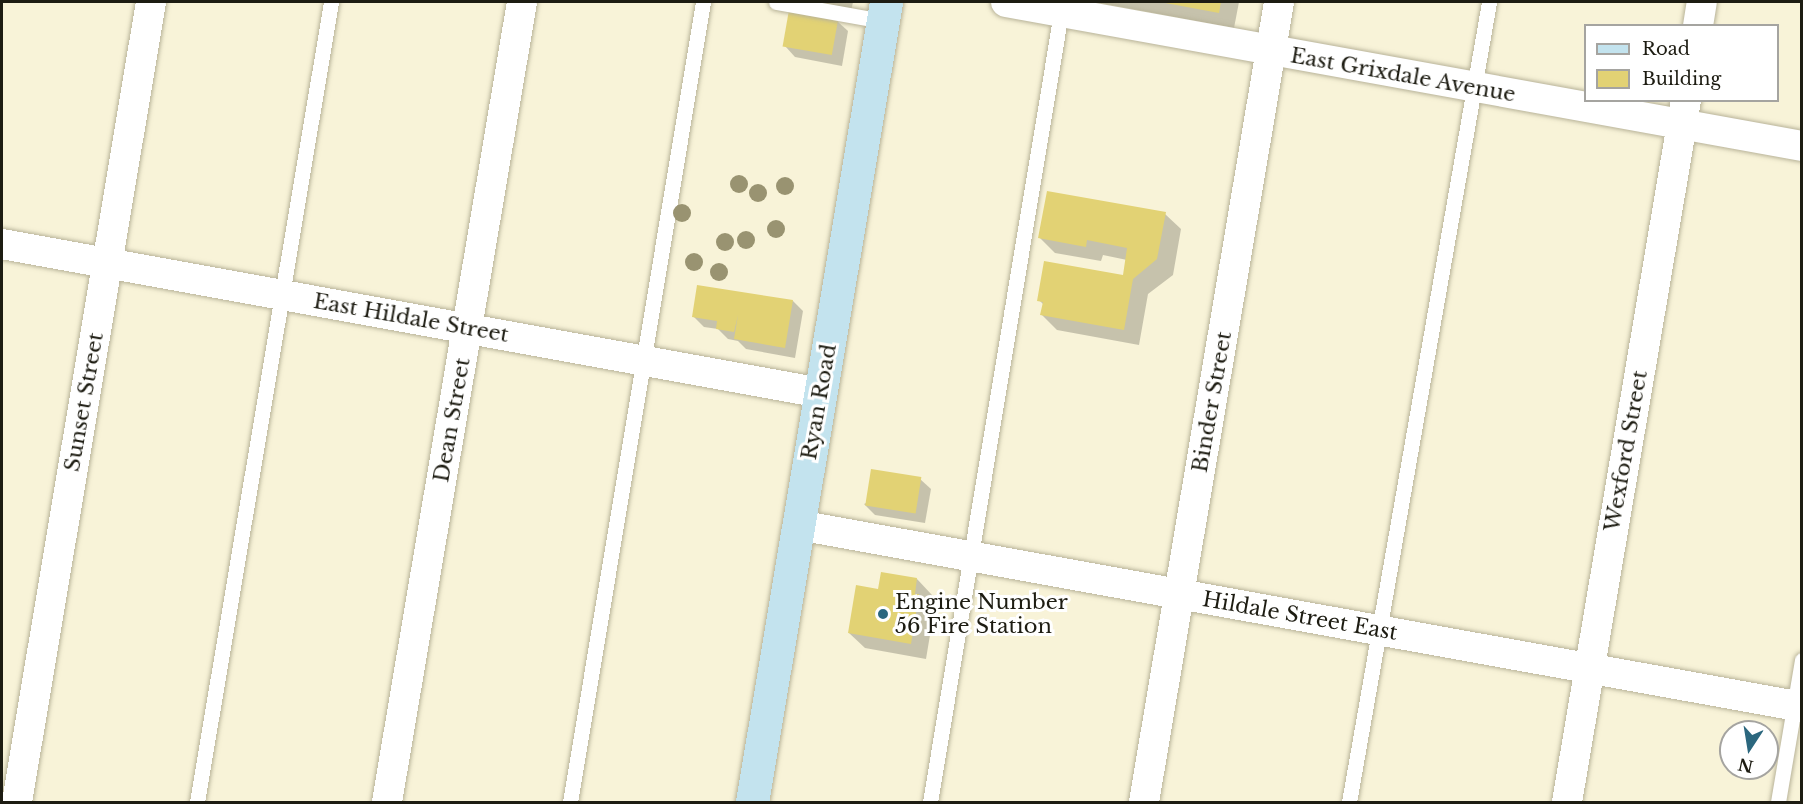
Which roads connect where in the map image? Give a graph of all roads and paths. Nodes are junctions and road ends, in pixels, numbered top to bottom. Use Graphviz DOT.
graph roads {
  1 [pos="151,2"];
  2 [pos="331,2"];
  3 [pos="522,2"];
  4 [pos="702,2"];
  5 [pos="776,2"];
  6 [pos="1006,2"];
  7 [pos="1279,2"];
  8 [pos="1489,2"];
  9 [pos="1702,2"];
  10 [pos="1062,7"];
  11 [pos="885,11"];
  12 [pos="1698,24"];
  13 [pos="1271,51"];
  14 [pos="1474,87"];
  15 [pos="1584,100"];
  16 [pos="1600,102"];
  17 [pos="1684,112"];
  18 [pos="1802,147"];
  19 [pos="2,244"];
  20 [pos="107,263"];
  21 [pos="283,295"];
  22 [pos="467,329"];
  23 [pos="642,360"];
  24 [pos="821,393"];
  25 [pos="798,525"];
  26 [pos="973,554"];
  27 [pos="1179,594"];
  28 [pos="1377,630"];
  29 [pos="1802,660"];
  30 [pos="1590,668"];
  31 [pos="1798,706"];
  32 [pos="17,802"];
  33 [pos="197,802"];
  34 [pos="387,802"];
  35 [pos="570,802"];
  36 [pos="752,802"];
  37 [pos="930,802"];
  38 [pos="1144,802"];
  39 [pos="1349,802"];
  40 [pos="1567,802"];
  41 [pos="1778,802"];
  1 -- 20 [label="street, Sunset Street"];
  2 -- 21 [label="lane"];
  3 -- 22 [label="street, Dean Street"];
  4 -- 23 [label="lane"];
  5 -- 11 [label="lane"];
  6 -- 10 [label="street, East Grixdale Avenue"];
  7 -- 13 [label="street, Binder Street"];
  8 -- 14 [label="lane"];
  9 -- 12 [label="street"];
  10 -- 13 [label="street, East Grixdale Avenue"];
  10 -- 26 [label="lane"];
  11 -- 24 [label="street, Ryan Road"];
  13 -- 14 [label="street, East Grixdale Avenue"];
  13 -- 27 [label="street, Binder Street"];
  14 -- 15 [label="street, East Grixdale Avenue"];
  14 -- 28 [label="lane"];
  16 -- 17 [label="street, East Grixdale Avenue"];
  17 -- 18 [label="street, East Grixdale Avenue"];
  17 -- 30 [label="street, Wexford Street"];
  19 -- 20 [label="street, East Hildale Street"];
  20 -- 21 [label="street, East Hildale Street"];
  20 -- 32 [label="street, Sunset Street"];
  21 -- 22 [label="street, East Hildale Street"];
  21 -- 33 [label="lane"];
  22 -- 23 [label="street, East Hildale Street"];
  22 -- 34 [label="street, Dean Street"];
  23 -- 24 [label="street, East Hildale Street"];
  23 -- 35 [label="lane"];
  24 -- 25 [label="street, Ryan Road"];
  25 -- 26 [label="street, Hildale Street East"];
  25 -- 36 [label="street, Ryan Road"];
  26 -- 27 [label="street, Hildale Street East"];
  26 -- 37 [label="lane"];
  27 -- 28 [label="street, Hildale Street East"];
  27 -- 38 [label="street, Binder Street"];
  28 -- 30 [label="street, Hildale Street East"];
  28 -- 39 [label="lane"];
  29 -- 31 [label="lane"];
  30 -- 31 [label="street, Hildale Street East"];
  30 -- 40 [label="street, Wexford Street"];
  31 -- 41 [label="lane"];
}
